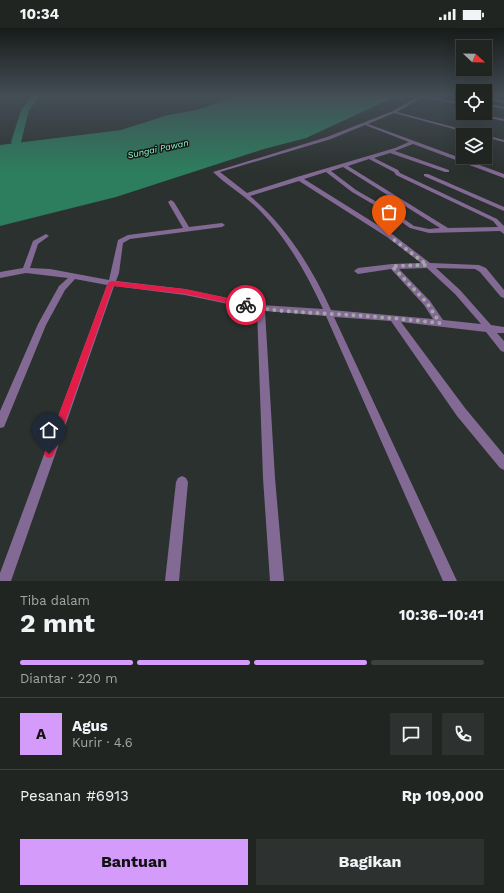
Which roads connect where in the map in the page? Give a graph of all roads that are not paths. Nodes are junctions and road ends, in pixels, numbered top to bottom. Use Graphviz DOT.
graph roads {
  1 [pos="373,121"];
  2 [pos="427,121"];
  3 [pos="365,124"];
  4 [pos="456,128"];
  5 [pos="492,138"];
  6 [pos="504,141"];
  7 [pos="413,142"];
  8 [pos="390,151"];
  9 [pos="370,157"];
  10 [pos="343,165"];
  11 [pos="326,170"];
  12 [pos="447,171"];
  13 [pos="426,175"];
  14 [pos="504,176"];
  15 [pos="299,178"];
  16 [pos="247,195"];
  17 [pos="171,202"];
  18 [pos="504,208"];
  19 [pos="222,225"];
  20 [pos="187,230"];
  21 [pos="447,230"];
  22 [pos="504,230"];
  23 [pos="46,236"];
  24 [pos="427,265"];
  25 [pos="392,266"];
  26 [pos="26,270"];
  27 [pos="358,271"];
  28 [pos="0,276"];
  29 [pos="74,276"];
  30 [pos="111,283"];
  31 [pos="504,295"];
  32 [pos="261,308"];
  33 [pos="329,314"];
  34 [pos="393,318"];
  35 [pos="440,323"];
  36 [pos="489,328"];
  37 [pos="504,330"];
  38 [pos="504,348"];
  39 [pos="0,423"];
  40 [pos="504,464"];
  41 [pos="182,482"];
  42 [pos="4,581"];
  43 [pos="172,581"];
  44 [pos="277,581"];
  45 [pos="450,581"];
  1 -- 3 [label="street"];
  2 -- 4 [label="street"];
  3 -- 7 [label="street"];
  3 -- 16 [label="street"];
  5 -- 6 [label="street"];
  7 -- 8 [label="street"];
  7 -- 14 [label="street"];
  8 -- 9 [label="street"];
  8 -- 12 [label="street"];
  9 -- 10 [label="street"];
  9 -- 22 [label="street"];
  10 -- 11 [label="street"];
  10 -- 21 [label="street"];
  11 -- 15 [label="street"];
  11 -- 21 [label="street"];
  13 -- 18 [label="street"];
  15 -- 16 [label="street"];
  15 -- 24 [label="street"];
  16 -- 33 [label="street"];
  17 -- 20 [label="street"];
  19 -- 20 [label="street"];
  20 -- 30 [label="street"];
  21 -- 22 [label="street"];
  23 -- 26 [label="street"];
  24 -- 25 [label="street"];
  24 -- 31 [label="street"];
  24 -- 36 [label="street"];
  25 -- 27 [label="street"];
  25 -- 35 [label="street"];
  26 -- 28 [label="street"];
  26 -- 29 [label="street"];
  29 -- 30 [label="street"];
  29 -- 39 [label="street"];
  30 -- 32 [label="street"];
  30 -- 42 [label="street"];
  32 -- 33 [label="street"];
  32 -- 44 [label="street"];
  33 -- 34 [label="street"];
  33 -- 45 [label="street"];
  34 -- 35 [label="street"];
  34 -- 40 [label="street"];
  35 -- 36 [label="street"];
  36 -- 37 [label="street"];
  36 -- 38 [label="street"];
  41 -- 43 [label="street"];
}
